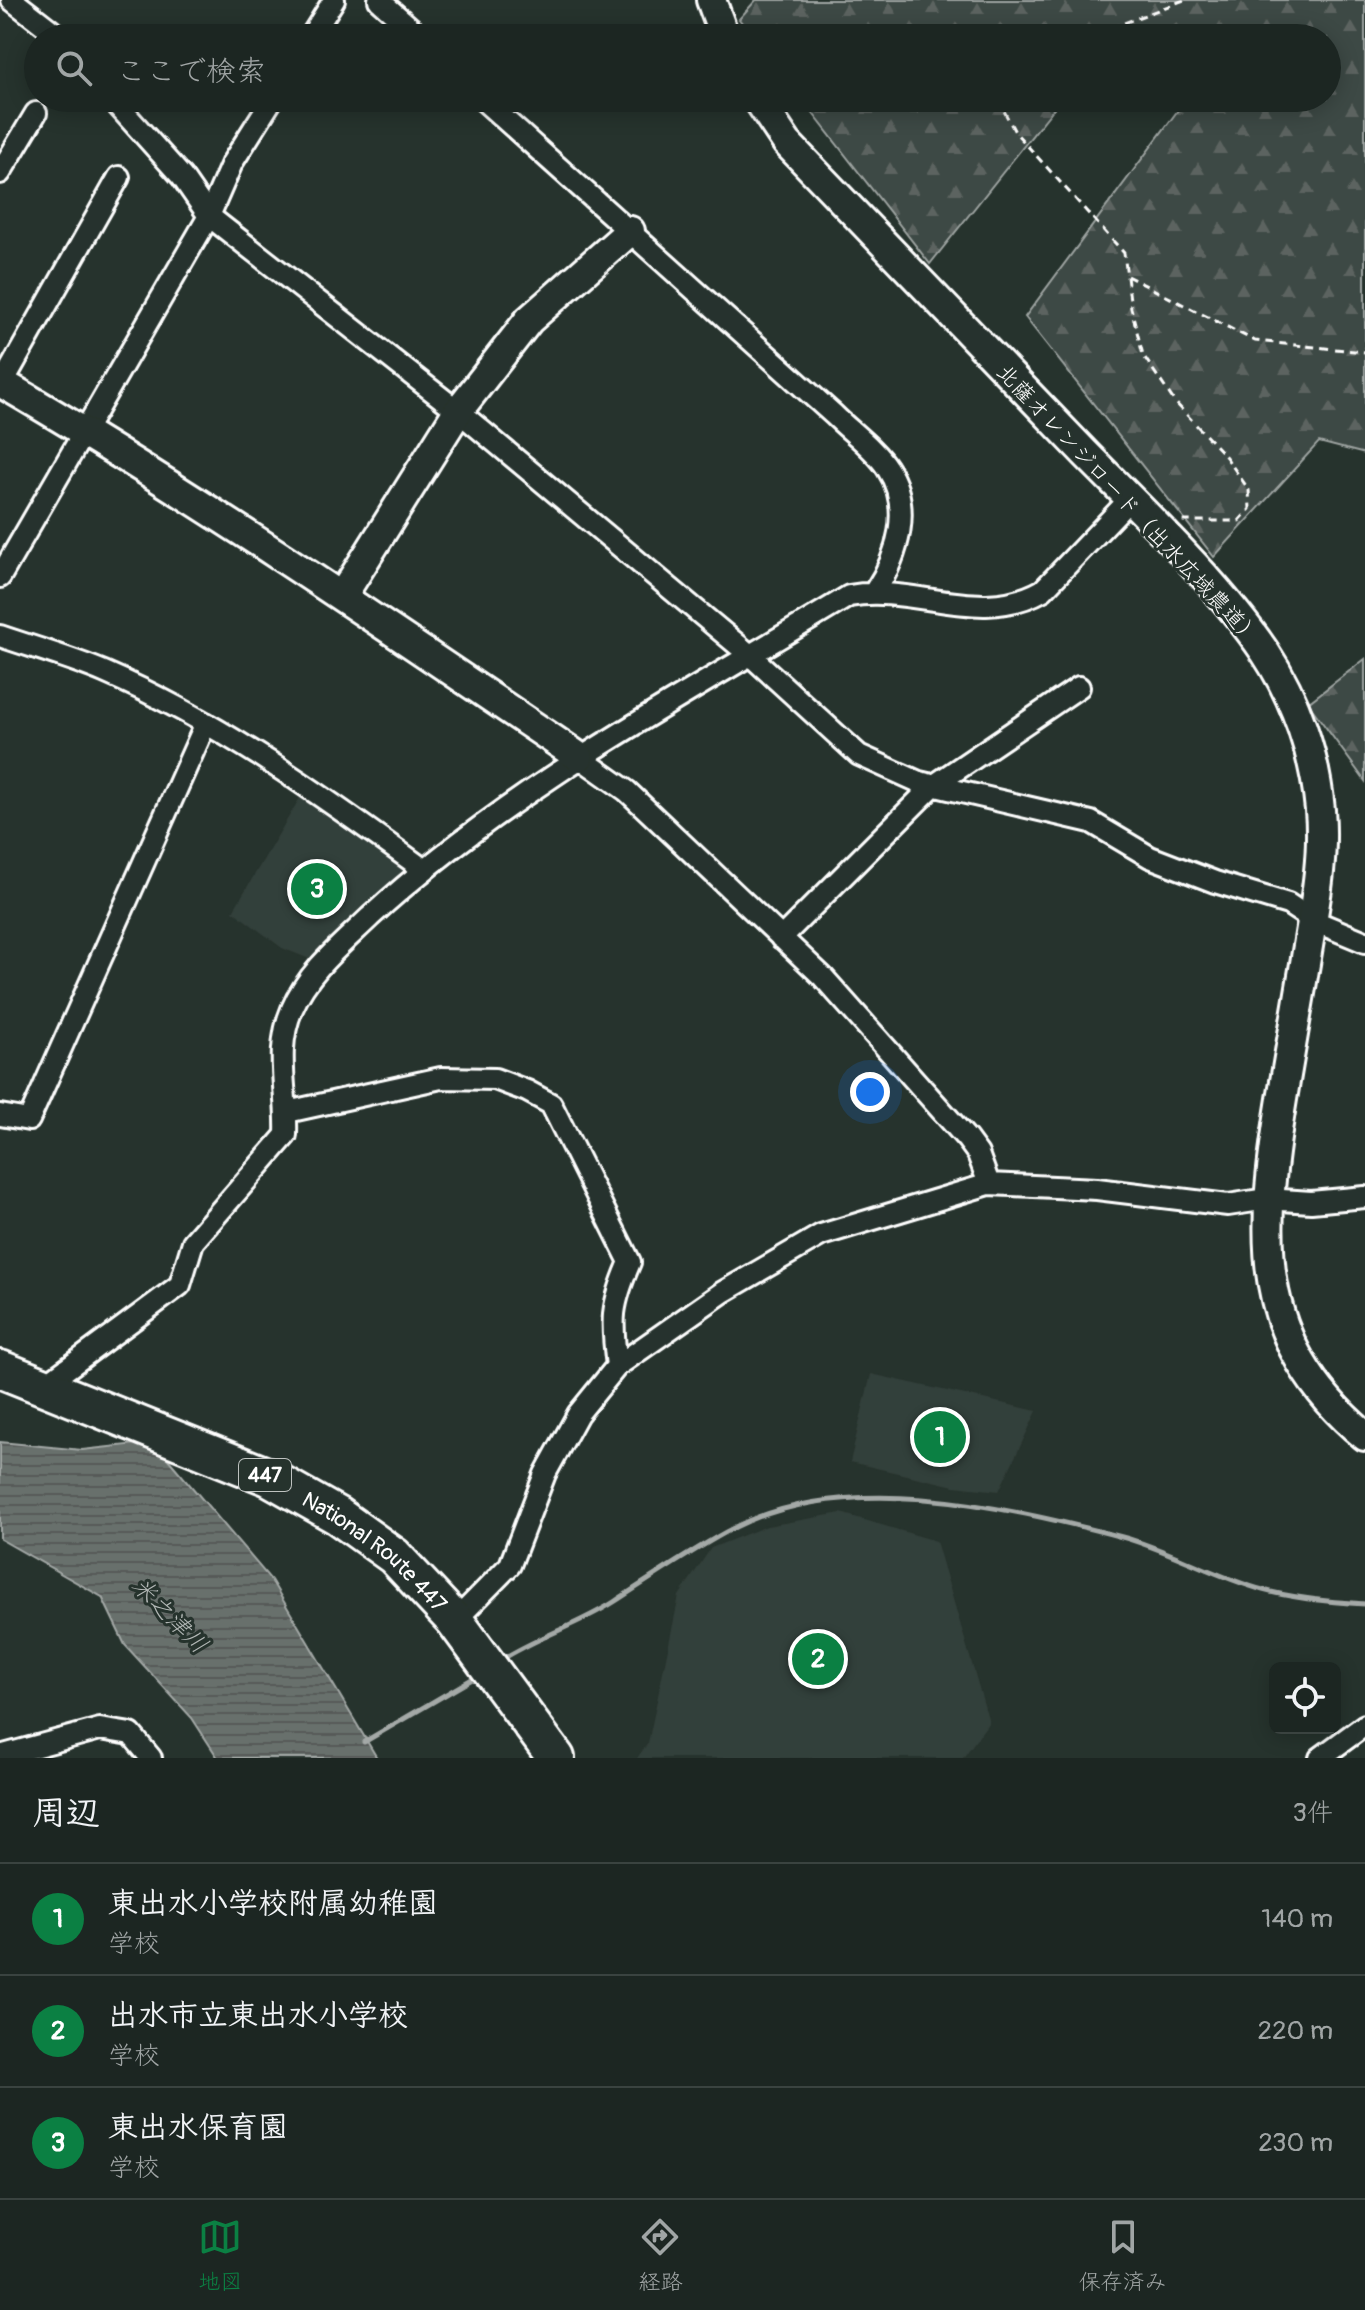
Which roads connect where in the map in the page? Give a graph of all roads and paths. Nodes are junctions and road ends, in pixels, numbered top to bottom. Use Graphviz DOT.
graph roads {
  1 [pos="12,0"];
  2 [pos="334,0"];
  3 [pos="379,0"];
  4 [pos="711,0"];
  5 [pos="1184,0"];
  6 [pos="43,24"];
  7 [pos="319,24"];
  8 [pos="406,24"];
  9 [pos="720,24"];
  10 [pos="1121,24"];
  11 [pos="124,112"];
  12 [pos="264,112"];
  13 [pos="497,112"];
  14 [pos="766,112"];
  15 [pos="1005,112"];
  16 [pos="36,113"];
  17 [pos="0,173"];
  18 [pos="119,177"];
  19 [pos="209,216"];
  20 [pos="630,231"];
  21 [pos="1127,276"];
  22 [pos="1365,352"];
  23 [pos="1,383"];
  24 [pos="458,411"];
  25 [pos="85,431"];
  26 [pos="1130,499"];
  27 [pos="1177,521"];
  28 [pos="0,577"];
  29 [pos="875,591"];
  30 [pos="342,596"];
  31 [pos="0,636"];
  32 [pos="751,656"];
  33 [pos="1079,687"];
  34 [pos="206,723"];
  35 [pos="579,757"];
  36 [pos="933,786"];
  37 [pos="423,869"];
  38 [pos="1312,920"];
  39 [pos="781,938"];
  40 [pos="1365,942"];
  41 [pos="287,1112"];
  42 [pos="0,1115"];
  43 [pos="989,1184"];
  44 [pos="1365,1197"];
  45 [pos="1267,1199"];
  46 [pos="617,1366"];
  47 [pos="0,1369"];
  48 [pos="45,1385"];
  49 [pos="1365,1436"];
  50 [pos="455,1621"];
  51 [pos="1365,1725"];
  52 [pos="0,1756"];
  53 [pos="151,1758"];
  54 [pos="556,1758"];
  55 [pos="1320,1758"];
  1 -- 6 [label="street"];
  2 -- 7 [label="street"];
  3 -- 8 [label="street"];
  4 -- 9 [label="street"];
  5 -- 10 [label="path"];
  11 -- 19 [label="street"];
  12 -- 19 [label="street"];
  13 -- 20 [label="street"];
  14 -- 26 [label="street, 北薩オレンジロード（出水広域農道）"];
  15 -- 21 [label="path"];
  16 -- 17 [label="street"];
  18 -- 23 [label="street"];
  19 -- 24 [label="street"];
  19 -- 25 [label="street"];
  20 -- 24 [label="street"];
  20 -- 29 [label="street"];
  21 -- 22 [label="path"];
  21 -- 27 [label="path"];
  23 -- 25 [label="street"];
  24 -- 30 [label="street"];
  24 -- 32 [label="street"];
  25 -- 28 [label="street"];
  25 -- 30 [label="street"];
  26 -- 29 [label="street"];
  26 -- 38 [label="street, 北薩オレンジロード（出水広域農道）"];
  29 -- 32 [label="street"];
  30 -- 35 [label="street"];
  31 -- 34 [label="street"];
  32 -- 35 [label="street"];
  32 -- 36 [label="street"];
  33 -- 36 [label="street"];
  34 -- 37 [label="street"];
  34 -- 42 [label="street"];
  35 -- 37 [label="street"];
  35 -- 39 [label="street"];
  36 -- 38 [label="street"];
  36 -- 39 [label="street"];
  37 -- 41 [label="street"];
  38 -- 40 [label="street"];
  38 -- 45 [label="street, 北薩オレンジロード（出水広域農道）"];
  39 -- 43 [label="street"];
  41 -- 46 [label="street"];
  41 -- 48 [label="street"];
  43 -- 45 [label="street"];
  43 -- 46 [label="street"];
  44 -- 45 [label="street"];
  45 -- 49 [label="street, 北薩オレンジロード（出水広域農道）"];
  46 -- 50 [label="street"];
  47 -- 48 [label="highway, National Route 447 / 447"];
  48 -- 50 [label="highway, National Route 447 / 447"];
  50 -- 54 [label="highway, National Route 447 / 447"];
  51 -- 55 [label="street"];
  52 -- 53 [label="street"];
}
